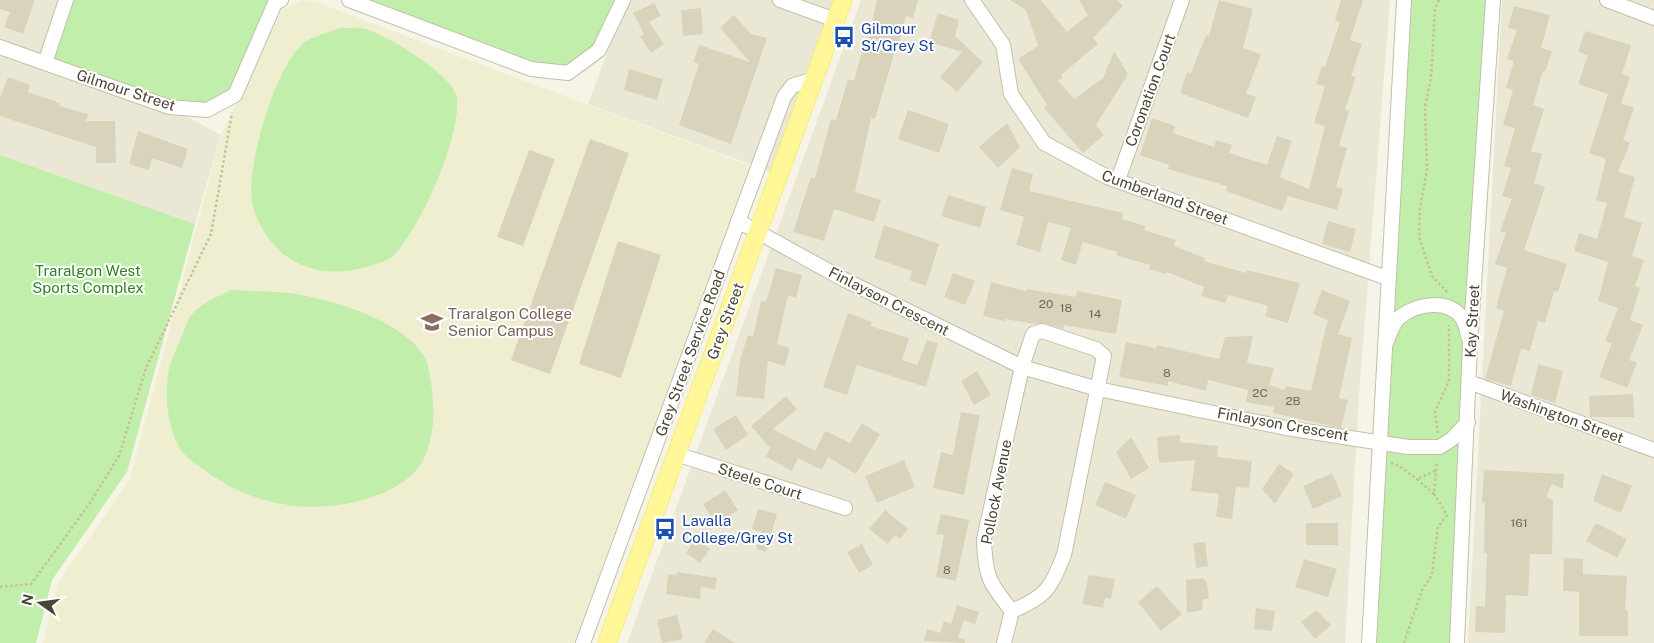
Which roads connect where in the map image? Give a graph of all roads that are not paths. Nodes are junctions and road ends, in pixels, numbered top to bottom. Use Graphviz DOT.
graph roads {
  1 [pos="66,0"];
  2 [pos="281,0"];
  3 [pos="349,0"];
  4 [pos="623,0"];
  5 [pos="780,0"];
  6 [pos="843,0"];
  7 [pos="972,0"];
  8 [pos="1182,0"];
  9 [pos="1404,0"];
  10 [pos="1493,0"];
  11 [pos="1607,0"];
  12 [pos="1654,18"];
  13 [pos="836,20"];
  14 [pos="0,47"];
  15 [pos="45,63"];
  16 [pos="814,79"];
  17 [pos="1118,180"];
  18 [pos="738,221"];
  19 [pos="758,232"];
  20 [pos="1387,278"];
  21 [pos="1470,345"];
  22 [pos="1384,349"];
  23 [pos="1022,367"];
  24 [pos="1470,382"];
  25 [pos="1098,389"];
  26 [pos="664,422"];
  27 [pos="1468,422"];
  28 [pos="686,426"];
  29 [pos="1380,441"];
  30 [pos="1654,450"];
  31 [pos="676,454"];
  32 [pos="845,508"];
  33 [pos="1012,611"];
  34 [pos="584,643"];
  35 [pos="607,643"];
  36 [pos="1004,643"];
  37 [pos="1369,643"];
  38 [pos="1457,643"];
  1 -- 15 [label="street"];
  2 -- 15 [label="street, Gilmour Street"];
  3 -- 4 [label="street"];
  5 -- 13 [label="street"];
  6 -- 13 [label="main road, Grey Street"];
  7 -- 17 [label="street, Cumberland Street"];
  8 -- 17 [label="street, Coronation Court"];
  9 -- 20 [label="street"];
  10 -- 21 [label="street, Kay Street"];
  11 -- 12 [label="street"];
  13 -- 16 [label="main road, Grey Street"];
  14 -- 15 [label="street, Gilmour Street"];
  16 -- 18 [label="street, Grey Street Service Road"];
  16 -- 19 [label="main road, Grey Street"];
  17 -- 20 [label="street, Cumberland Street"];
  18 -- 19 [label="street, Finlayson Crescent"];
  18 -- 26 [label="street, Grey Street Service Road"];
  19 -- 23 [label="street, Finlayson Crescent"];
  19 -- 28 [label="main road, Grey Street"];
  20 -- 22 [label="street"];
  21 -- 22 [label="street"];
  21 -- 24 [label="street, Kay Street"];
  22 -- 29 [label="street"];
  23 -- 25 [label="street, Finlayson Crescent"];
  23 -- 25 [label="street"];
  23 -- 33 [label="street, Pollock Avenue"];
  24 -- 27 [label="street, Kay Street"];
  24 -- 30 [label="street, Washington Street"];
  25 -- 29 [label="street, Finlayson Crescent"];
  25 -- 33 [label="street"];
  26 -- 28 [label="street"];
  26 -- 34 [label="street, Grey Street Service Road"];
  27 -- 29 [label="street, Finlayson Crescent"];
  27 -- 38 [label="street, Kay Street"];
  28 -- 31 [label="main road, Grey Street"];
  29 -- 37 [label="street"];
  31 -- 32 [label="street, Steele Court"];
  31 -- 35 [label="main road, Grey Street"];
  33 -- 36 [label="street"];
}
